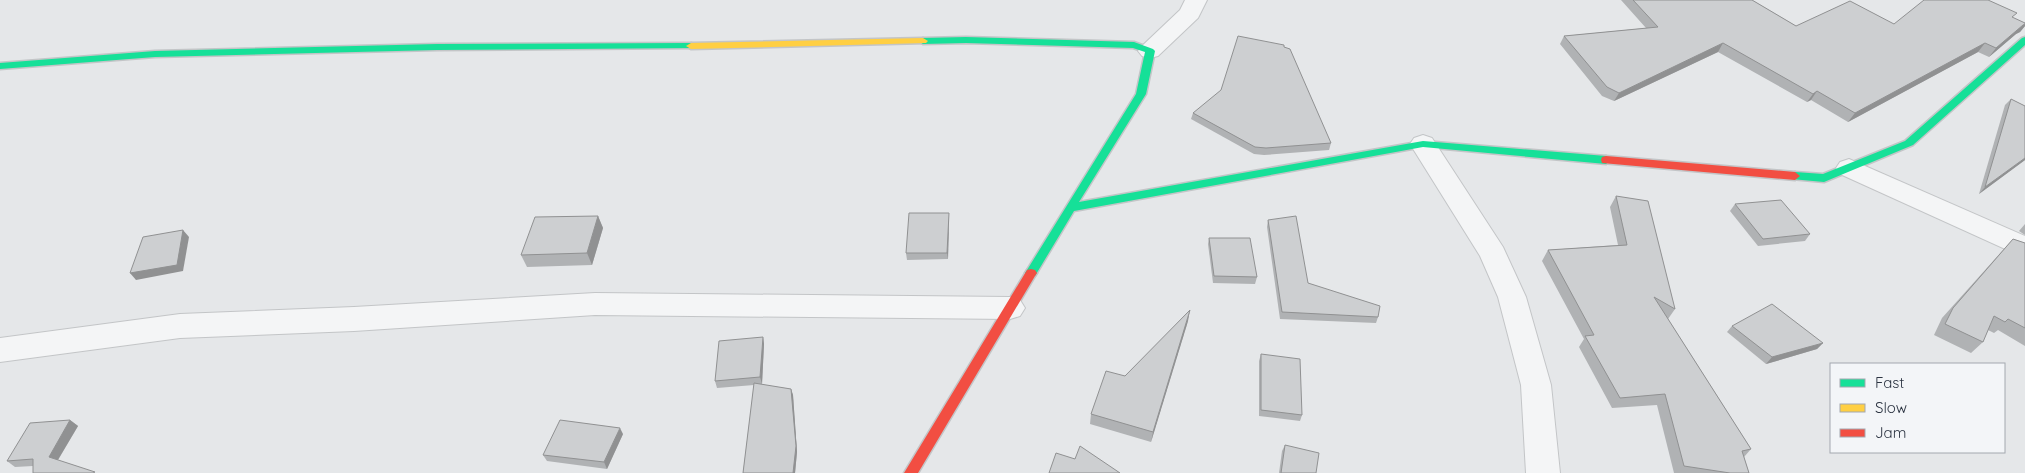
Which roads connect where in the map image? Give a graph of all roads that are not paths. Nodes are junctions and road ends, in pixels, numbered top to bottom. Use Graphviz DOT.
graph roads {
  1 [pos="1196,0"];
  2 [pos="2025,40"];
  3 [pos="1150,50"];
  4 [pos="0,66"];
  5 [pos="1423,144"];
  6 [pos="1849,168"];
  7 [pos="1070,208"];
  8 [pos="2025,248"];
  9 [pos="1010,308"];
  10 [pos="0,350"];
  11 [pos="910,473"];
  12 [pos="1543,473"];
  1 -- 3 [label="street"];
  2 -- 6 [label="street"];
  3 -- 4 [label="street"];
  3 -- 7 [label="street"];
  5 -- 6 [label="street"];
  5 -- 7 [label="street"];
  5 -- 12 [label="street"];
  6 -- 8 [label="street"];
  7 -- 9 [label="street"];
  9 -- 10 [label="street"];
  9 -- 11 [label="street"];
}
